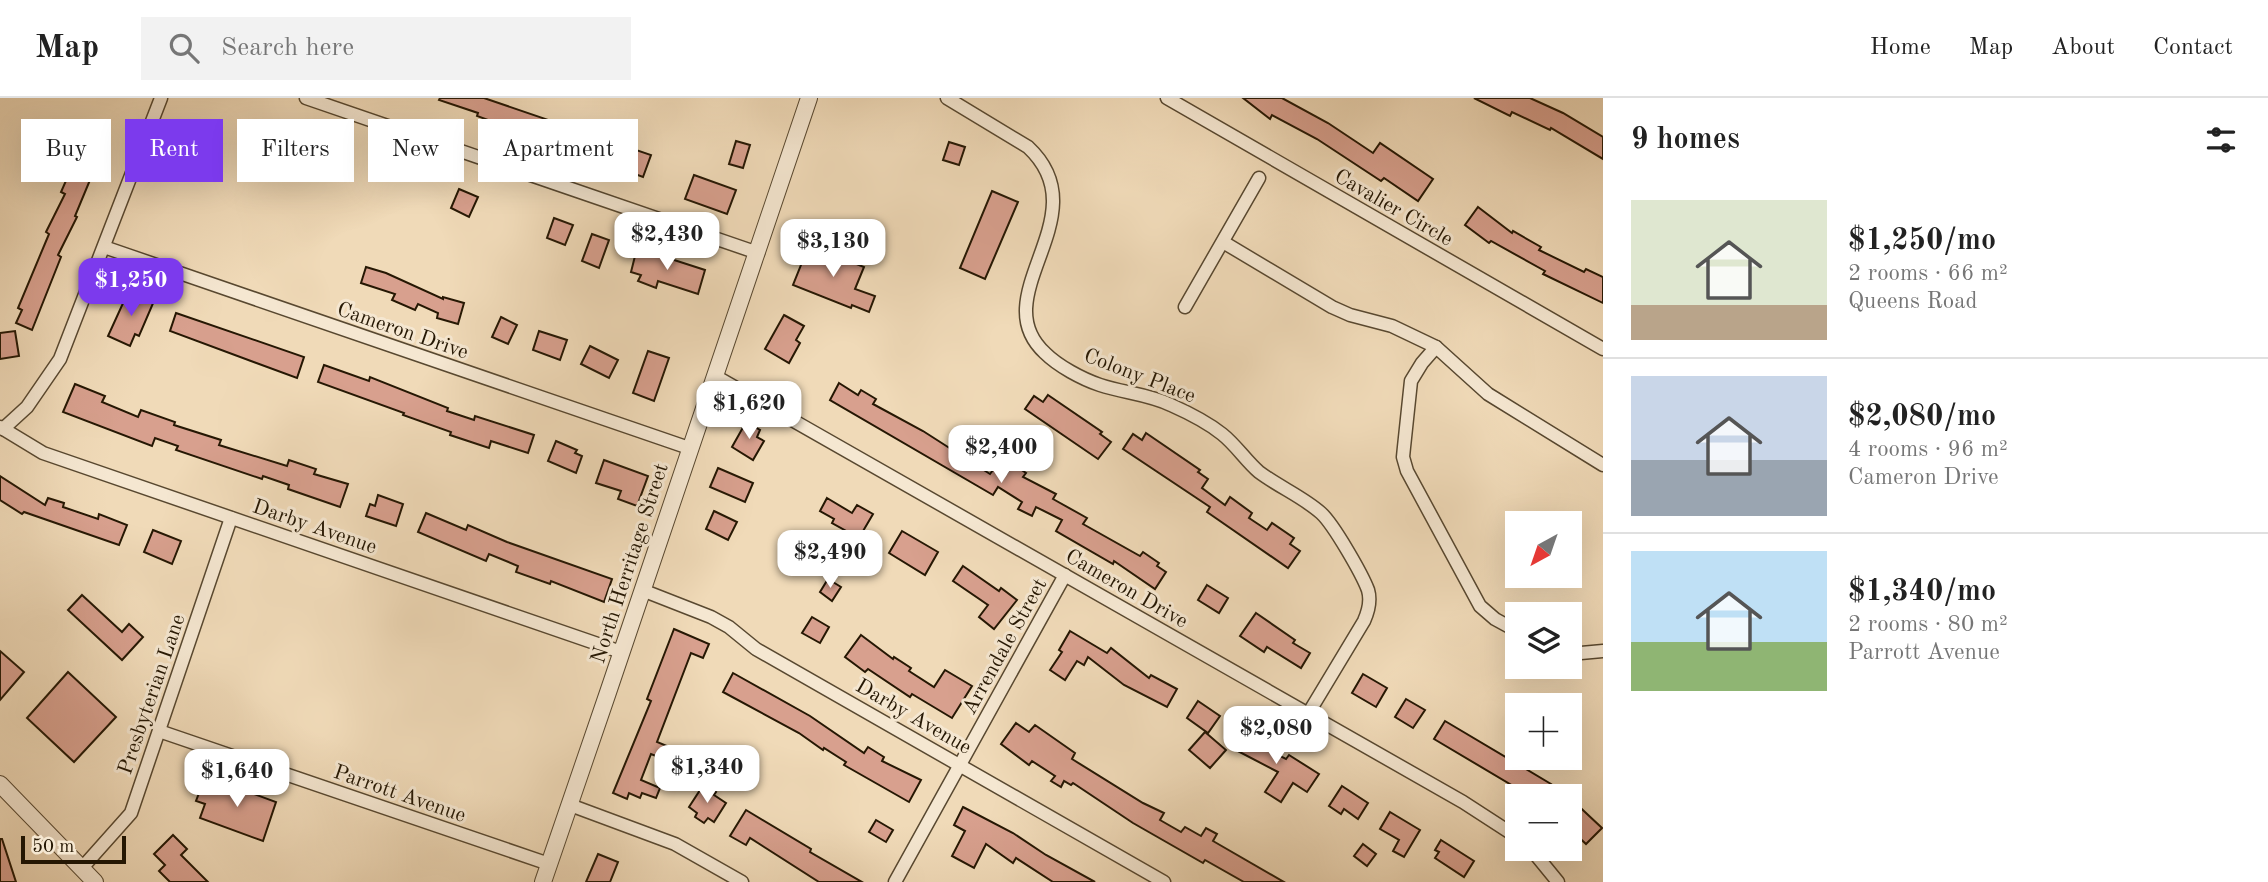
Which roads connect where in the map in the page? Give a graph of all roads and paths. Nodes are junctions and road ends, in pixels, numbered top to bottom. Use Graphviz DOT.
graph roads {
  1 [pos="161,98"];
  2 [pos="306,98"];
  3 [pos="809,98"];
  4 [pos="947,98"];
  5 [pos="1167,98"];
  6 [pos="1259,178"];
  7 [pos="1223,242"];
  8 [pos="104,247"];
  9 [pos="758,253"];
  10 [pos="1185,307"];
  11 [pos="1436,347"];
  12 [pos="1603,349"];
  13 [pos="716,376"];
  14 [pos="2,428"];
  15 [pos="690,448"];
  16 [pos="1603,465"];
  17 [pos="231,518"];
  18 [pos="1065,575"];
  19 [pos="642,590"];
  20 [pos="1505,624"];
  21 [pos="1603,651"];
  22 [pos="621,652"];
  23 [pos="1582,653"];
  24 [pos="1308,714"];
  25 [pos="159,731"];
  26 [pos="960,765"];
  27 [pos="0,784"];
  28 [pos="569,805"];
  29 [pos="1505,829"];
  30 [pos="1541,861"];
  31 [pos="549,864"];
  32 [pos="82,868"];
  33 [pos="95,882"];
  34 [pos="543,882"];
  35 [pos="741,882"];
  36 [pos="895,882"];
  37 [pos="1164,882"];
  38 [pos="1558,882"];
  1 -- 8 [label="street"];
  2 -- 9 [label="street"];
  3 -- 9 [label="street, North Herritage Street"];
  4 -- 24 [label="street, Colony Place"];
  5 -- 12 [label="street, Cavalier Circle"];
  6 -- 7 [label="street"];
  7 -- 10 [label="street"];
  7 -- 11 [label="street"];
  8 -- 14 [label="street"];
  8 -- 15 [label="street, Cameron Drive"];
  9 -- 13 [label="street, North Herritage Street"];
  11 -- 16 [label="street"];
  11 -- 20 [label="street"];
  13 -- 15 [label="street, North Herritage Street"];
  13 -- 18 [label="street, Cameron Drive"];
  14 -- 17 [label="street, Darby Avenue"];
  15 -- 19 [label="street, North Herritage Street"];
  17 -- 22 [label="street, Darby Avenue"];
  17 -- 25 [label="street, Presbyterian Lane"];
  18 -- 24 [label="street, Cameron Drive"];
  18 -- 26 [label="street, Arrendale Street"];
  19 -- 22 [label="street, North Herritage Street"];
  19 -- 26 [label="street, Darby Avenue"];
  21 -- 23 [label="street"];
  22 -- 28 [label="street, North Herritage Street"];
  24 -- 29 [label="street, Cameron Drive"];
  25 -- 31 [label="street, Parrott Avenue"];
  25 -- 32 [label="street, Presbyterian Lane"];
  26 -- 36 [label="street, Arrendale Street"];
  26 -- 37 [label="street, Darby Avenue"];
  27 -- 32 [label="street"];
  28 -- 31 [label="street, North Herritage Street"];
  28 -- 35 [label="street"];
  30 -- 38 [label="street"];
  31 -- 34 [label="street, North Herritage Street"];
  32 -- 33 [label="street"];
}
